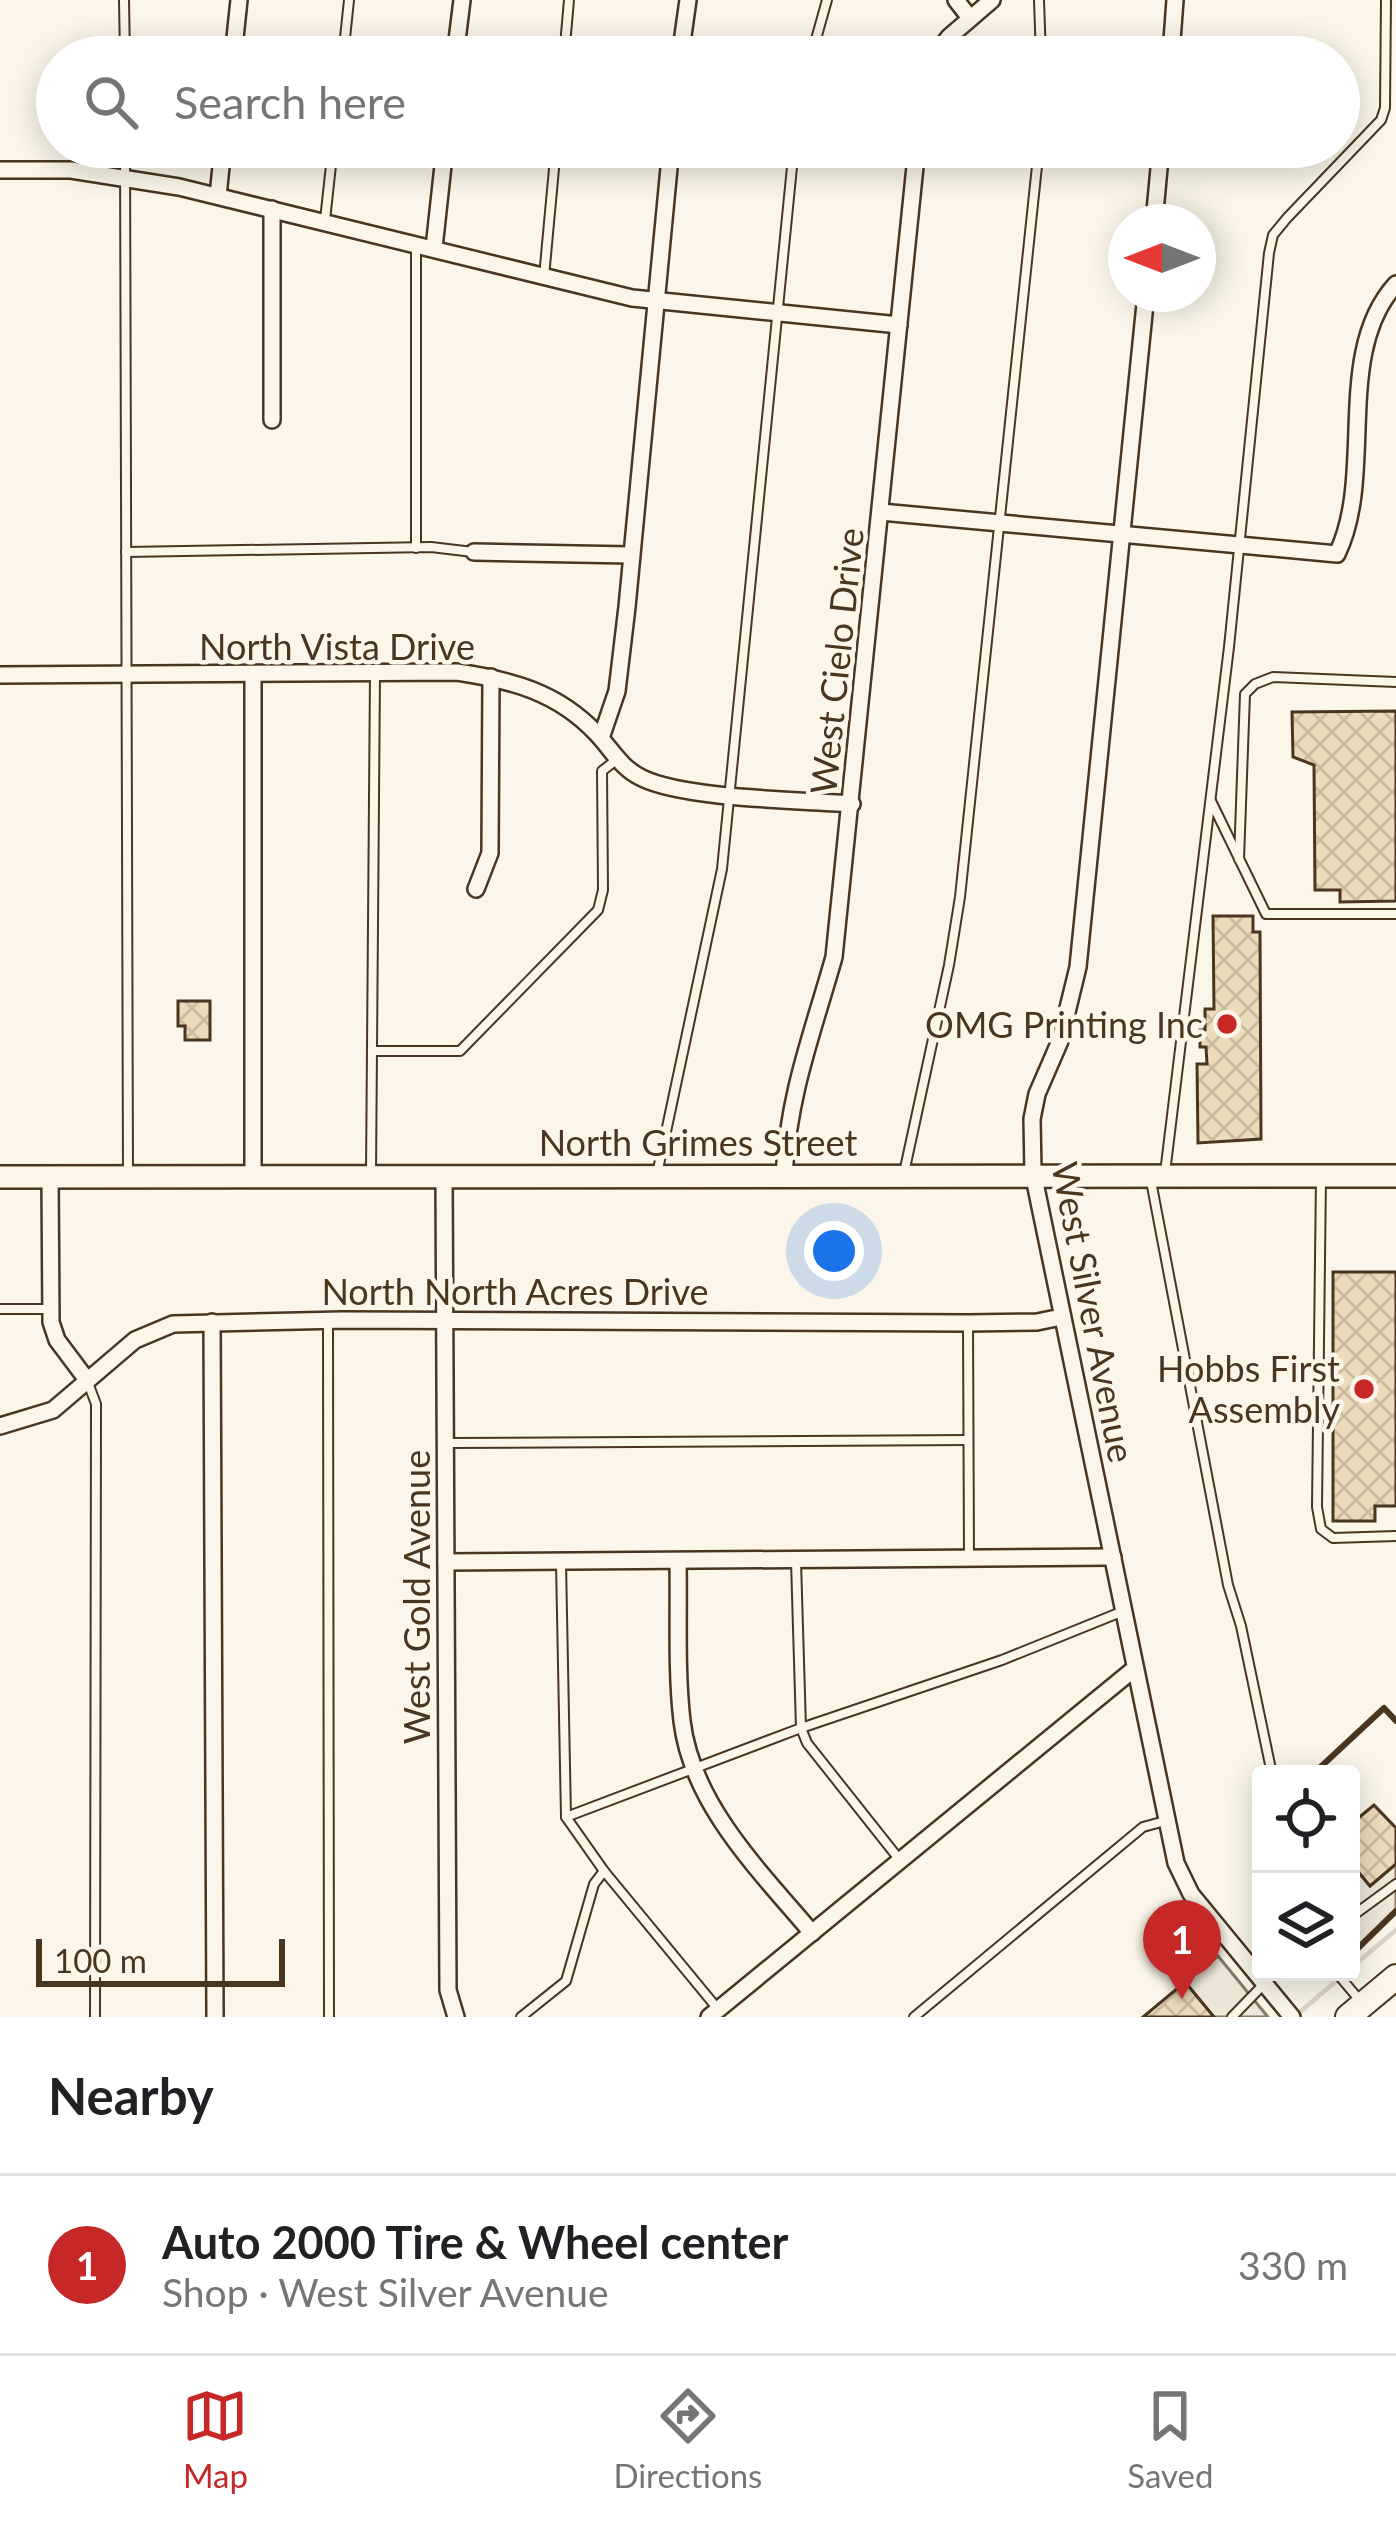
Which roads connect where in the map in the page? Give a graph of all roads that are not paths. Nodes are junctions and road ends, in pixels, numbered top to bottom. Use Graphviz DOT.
graph roads {
  1 [pos="124,0"];
  2 [pos="239,0"];
  3 [pos="349,0"];
  4 [pos="462,0"];
  5 [pos="569,0"];
  6 [pos="688,0"];
  7 [pos="827,0"];
  8 [pos="956,0"];
  9 [pos="992,0"];
  10 [pos="1039,0"];
  11 [pos="1175,0"];
  12 [pos="1386,0"];
  13 [pos="970,18"];
  14 [pos="124,36"];
  15 [pos="235,36"];
  16 [pos="345,36"];
  17 [pos="458,36"];
  18 [pos="566,36"];
  19 [pos="683,36"];
  20 [pos="817,36"];
  21 [pos="953,36"];
  22 [pos="1040,36"];
  23 [pos="1172,36"];
  24 [pos="1360,143"];
  25 [pos="125,168"];
  26 [pos="221,168"];
  27 [pos="331,168"];
  28 [pos="444,168"];
  29 [pos="554,168"];
  30 [pos="669,168"];
  31 [pos="792,168"];
  32 [pos="914,168"];
  33 [pos="1037,168"];
  34 [pos="1159,168"];
  35 [pos="1336,168"];
  36 [pos="0,170"];
  37 [pos="125,179"];
  38 [pos="218,196"];
  39 [pos="1156,204"];
  40 [pos="272,209"];
  41 [pos="325,221"];
  42 [pos="416,243"];
  43 [pos="434,248"];
  44 [pos="544,278"];
  45 [pos="1396,284"];
  46 [pos="656,299"];
  47 [pos="776,312"];
  48 [pos="1144,312"];
  49 [pos="899,325"];
  50 [pos="272,419"];
  51 [pos="880,512"];
  52 [pos="999,523"];
  53 [pos="1122,536"];
  54 [pos="1239,545"];
  55 [pos="416,548"];
  56 [pos="126,552"];
  57 [pos="474,552"];
  58 [pos="631,555"];
  59 [pos="375,673"];
  60 [pos="254,674"];
  61 [pos="0,675"];
  62 [pos="125,675"];
  63 [pos="491,677"];
  64 [pos="1396,682"];
  65 [pos="601,738"];
  66 [pos="617,759"];
  67 [pos="729,793"];
  68 [pos="1211,801"];
  69 [pos="852,804"];
  70 [pos="1239,859"];
  71 [pos="476,889"];
  72 [pos="1396,914"];
  73 [pos="374,1051"];
  74 [pos="1033,1173"];
  75 [pos="784,1174"];
  76 [pos="904,1174"];
  77 [pos="1158,1174"];
  78 [pos="657,1175"];
  79 [pos="1321,1175"];
  80 [pos="128,1176"];
  81 [pos="253,1176"];
  82 [pos="370,1176"];
  83 [pos="444,1176"];
  84 [pos="1396,1176"];
  85 [pos="0,1177"];
  86 [pos="50,1177"];
  87 [pos="0,1309"];
  88 [pos="50,1309"];
  89 [pos="1061,1317"];
  90 [pos="328,1320"];
  91 [pos="445,1320"];
  92 [pos="212,1322"];
  93 [pos="968,1323"];
  94 [pos="87,1380"];
  95 [pos="0,1426"];
  96 [pos="968,1440"];
  97 [pos="445,1444"];
  98 [pos="1396,1536"];
  99 [pos="1113,1558"];
  100 [pos="969,1560"];
  101 [pos="796,1561"];
  102 [pos="446,1562"];
  103 [pos="679,1562"];
  104 [pos="561,1563"];
  105 [pos="1123,1612"];
  106 [pos="1134,1669"];
  107 [pos="801,1728"];
  108 [pos="1270,1765"];
  109 [pos="695,1770"];
  110 [pos="566,1817"];
  111 [pos="1167,1821"];
  112 [pos="900,1860"];
  113 [pos="604,1871"];
  114 [pos="1396,1884"];
  115 [pos="1360,1910"];
  116 [pos="812,1933"];
  117 [pos="1396,1977"];
  118 [pos="1341,1981"];
  119 [pos="1264,1984"];
  120 [pos="1356,2011"];
  121 [pos="714,2013"];
  122 [pos="95,2017"];
  123 [pos="215,2017"];
  124 [pos="328,2017"];
  125 [pos="456,2017"];
  126 [pos="521,2017"];
  127 [pos="914,2017"];
  128 [pos="1232,2017"];
  129 [pos="1292,2017"];
  1 -- 14 [label="lane"];
  2 -- 15 [label="street"];
  3 -- 16 [label="lane"];
  4 -- 17 [label="street"];
  5 -- 18 [label="lane"];
  6 -- 19 [label="street"];
  7 -- 20 [label="lane"];
  8 -- 13 [label="street"];
  9 -- 13 [label="street"];
  10 -- 22 [label="lane"];
  11 -- 23 [label="street"];
  12 -- 24 [label="lane"];
  13 -- 21 [label="street"];
  25 -- 37 [label="lane"];
  26 -- 38 [label="street"];
  27 -- 41 [label="lane"];
  28 -- 43 [label="street"];
  29 -- 44 [label="lane"];
  30 -- 46 [label="street"];
  31 -- 47 [label="lane"];
  32 -- 49 [label="street, West Cielo Drive"];
  33 -- 52 [label="lane"];
  34 -- 39 [label="street"];
  35 -- 54 [label="lane"];
  36 -- 37 [label="street"];
  37 -- 38 [label="street"];
  37 -- 56 [label="lane"];
  38 -- 40 [label="street"];
  40 -- 41 [label="street"];
  40 -- 50 [label="street"];
  41 -- 42 [label="street"];
  42 -- 43 [label="street"];
  42 -- 55 [label="lane"];
  43 -- 44 [label="street"];
  44 -- 46 [label="street"];
  45 -- 54 [label="street"];
  46 -- 47 [label="street"];
  46 -- 58 [label="street"];
  47 -- 49 [label="street"];
  47 -- 67 [label="lane"];
  48 -- 53 [label="street, West Silver Avenue"];
  49 -- 51 [label="street, West Cielo Drive"];
  51 -- 52 [label="street"];
  51 -- 69 [label="street, West Cielo Drive"];
  52 -- 53 [label="street"];
  52 -- 76 [label="lane"];
  53 -- 54 [label="street"];
  53 -- 74 [label="street, West Silver Avenue"];
  54 -- 68 [label="lane"];
  55 -- 56 [label="lane"];
  55 -- 57 [label="lane"];
  56 -- 62 [label="lane"];
  57 -- 58 [label="street"];
  58 -- 65 [label="street"];
  59 -- 60 [label="street, North Vista Drive"];
  59 -- 63 [label="street, North Vista Drive"];
  59 -- 73 [label="lane"];
  60 -- 62 [label="street, North Vista Drive"];
  60 -- 81 [label="street"];
  61 -- 62 [label="street, North Vista Drive"];
  62 -- 80 [label="lane"];
  63 -- 65 [label="street, North Vista Drive"];
  63 -- 71 [label="street"];
  64 -- 70 [label="lane"];
  65 -- 66 [label="street, North Vista Drive"];
  66 -- 67 [label="street, North Vista Drive"];
  66 -- 73 [label="lane"];
  67 -- 69 [label="street, North Vista Drive"];
  67 -- 78 [label="lane"];
  68 -- 70 [label="lane"];
  68 -- 77 [label="lane"];
  69 -- 75 [label="street, West Cielo Drive"];
  70 -- 72 [label="lane"];
  73 -- 82 [label="lane"];
  74 -- 76 [label="main road, North Grimes Street"];
  74 -- 77 [label="main road, North Grimes Street"];
  74 -- 89 [label="street, West Silver Avenue"];
  75 -- 76 [label="main road, North Grimes Street"];
  75 -- 78 [label="main road, North Grimes Street"];
  77 -- 79 [label="main road, North Grimes Street"];
  77 -- 108 [label="lane"];
  78 -- 83 [label="main road, North Grimes Street"];
  79 -- 84 [label="main road, North Grimes Street"];
  79 -- 98 [label="lane"];
  80 -- 81 [label="main road, North Grimes Street"];
  80 -- 86 [label="main road, North Grimes Street"];
  81 -- 82 [label="main road, North Grimes Street"];
  82 -- 83 [label="main road, North Grimes Street"];
  83 -- 91 [label="street, West Gold Avenue"];
  85 -- 86 [label="main road, North Grimes Street"];
  86 -- 88 [label="street"];
  87 -- 88 [label="lane"];
  88 -- 94 [label="street"];
  89 -- 93 [label="street, North North Acres Drive"];
  89 -- 99 [label="street, West Silver Avenue"];
  90 -- 91 [label="street, North North Acres Drive"];
  90 -- 92 [label="street, North North Acres Drive"];
  90 -- 124 [label="lane"];
  91 -- 93 [label="street, North North Acres Drive"];
  91 -- 97 [label="street, West Gold Avenue"];
  92 -- 94 [label="street, North North Acres Drive"];
  92 -- 123 [label="street"];
  93 -- 96 [label="lane"];
  94 -- 95 [label="street, North North Acres Drive"];
  94 -- 122 [label="lane"];
  96 -- 97 [label="lane"];
  96 -- 100 [label="lane"];
  97 -- 102 [label="street, West Gold Avenue"];
  99 -- 100 [label="street"];
  99 -- 105 [label="street, West Silver Avenue"];
  100 -- 101 [label="street"];
  101 -- 103 [label="street"];
  101 -- 107 [label="lane"];
  102 -- 104 [label="street"];
  102 -- 125 [label="street, West Gold Avenue"];
  103 -- 104 [label="street"];
  103 -- 109 [label="street"];
  104 -- 110 [label="lane"];
  105 -- 106 [label="street, West Silver Avenue"];
  105 -- 107 [label="lane"];
  106 -- 111 [label="street, West Silver Avenue"];
  106 -- 112 [label="street"];
  107 -- 109 [label="lane"];
  107 -- 112 [label="lane"];
  109 -- 110 [label="lane"];
  109 -- 116 [label="street"];
  110 -- 113 [label="lane"];
  111 -- 119 [label="street, West Silver Avenue"];
  111 -- 127 [label="lane"];
  112 -- 116 [label="street"];
  113 -- 121 [label="lane"];
  113 -- 126 [label="lane"];
  114 -- 115 [label="lane"];
  116 -- 121 [label="street"];
  117 -- 120 [label="main road"];
  118 -- 120 [label="lane"];
  119 -- 128 [label="lane"];
  119 -- 129 [label="street, West Silver Avenue"];
}
